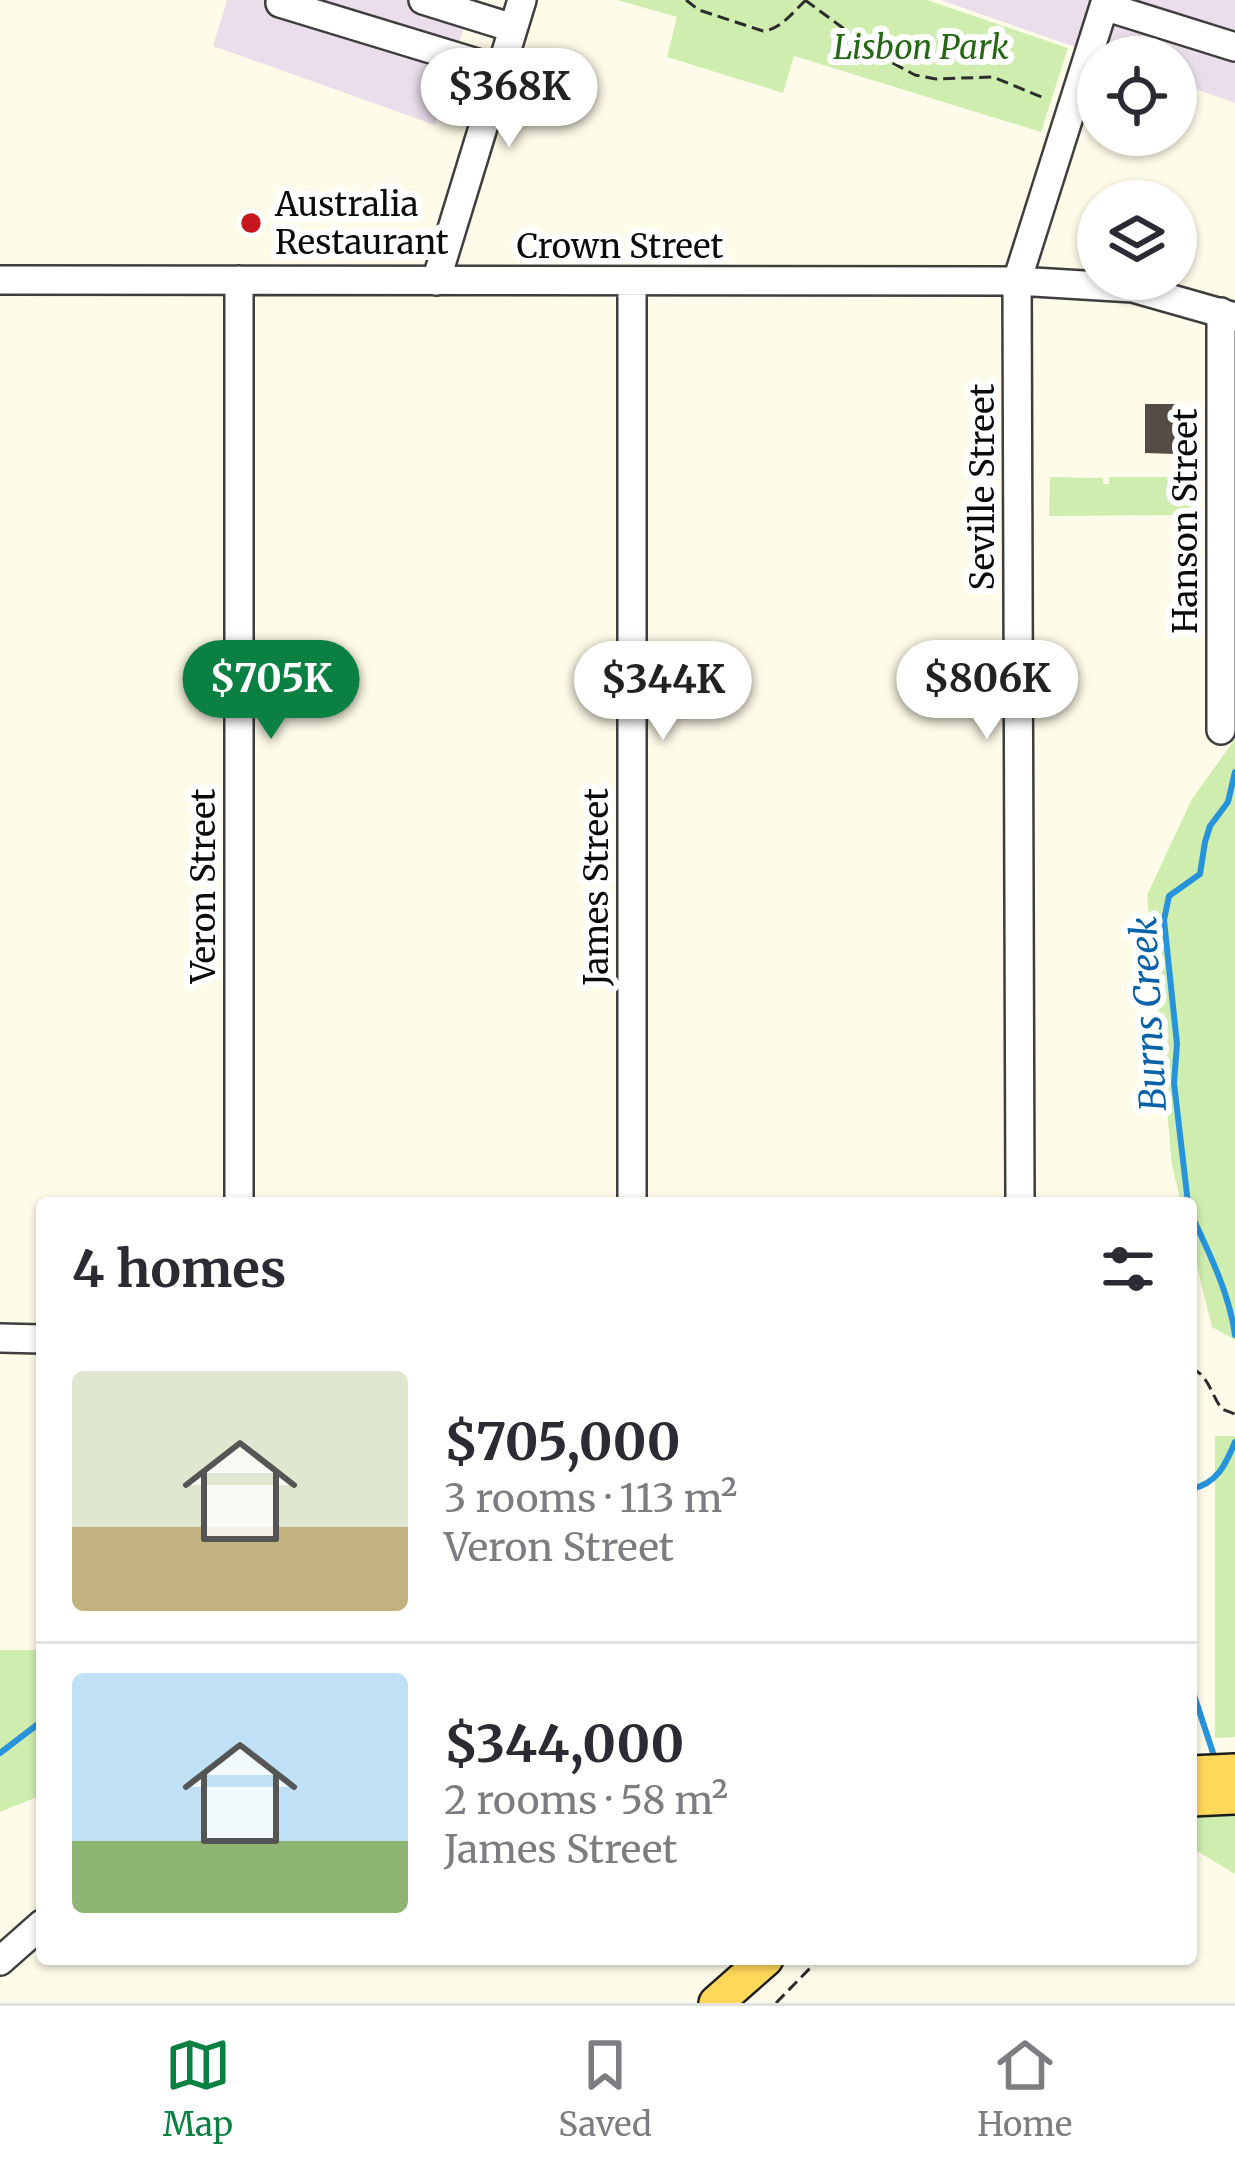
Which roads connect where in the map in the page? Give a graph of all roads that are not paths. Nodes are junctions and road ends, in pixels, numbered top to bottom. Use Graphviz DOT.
graph roads {
  1 [pos="281,0"];
  2 [pos="423,0"];
  3 [pos="522,0"];
  4 [pos="1105,3"];
  5 [pos="513,28"];
  6 [pos="1235,47"];
  7 [pos="500,70"];
  8 [pos="0,280"];
  9 [pos="239,280"];
  10 [pos="436,281"];
  11 [pos="1017,281"];
  12 [pos="632,283"];
  13 [pos="1228,314"];
  14 [pos="1221,730"];
  15 [pos="239,1197"];
  16 [pos="632,1197"];
  17 [pos="1020,1197"];
  18 [pos="0,1338"];
  19 [pos="36,1339"];
  20 [pos="1235,1771"];
  21 [pos="1197,1773"];
  22 [pos="1235,1797"];
  23 [pos="1197,1799"];
  24 [pos="36,1929"];
  25 [pos="5,1957"];
  26 [pos="759,1965"];
  27 [pos="788,1965"];
  28 [pos="716,2003"];
  29 [pos="747,2003"];
  1 -- 7 [label="street"];
  2 -- 5 [label="street"];
  3 -- 5 [label="street"];
  4 -- 6 [label="street"];
  4 -- 11 [label="street, Seville Street"];
  5 -- 7 [label="street"];
  7 -- 10 [label="street"];
  8 -- 9 [label="street, Crown Street"];
  9 -- 10 [label="street, Crown Street"];
  9 -- 15 [label="street, Veron Street"];
  10 -- 12 [label="street, Crown Street"];
  11 -- 12 [label="street, Crown Street"];
  11 -- 13 [label="street, Crown Street"];
  11 -- 17 [label="street, Seville Street"];
  12 -- 16 [label="street, James Street"];
  13 -- 14 [label="street, Hanson Street"];
  18 -- 19 [label="street"];
  20 -- 21 [label="main road"];
  22 -- 23 [label="main road"];
  24 -- 25 [label="street"];
  26 -- 28 [label="main road"];
  27 -- 29 [label="main road"];
}
